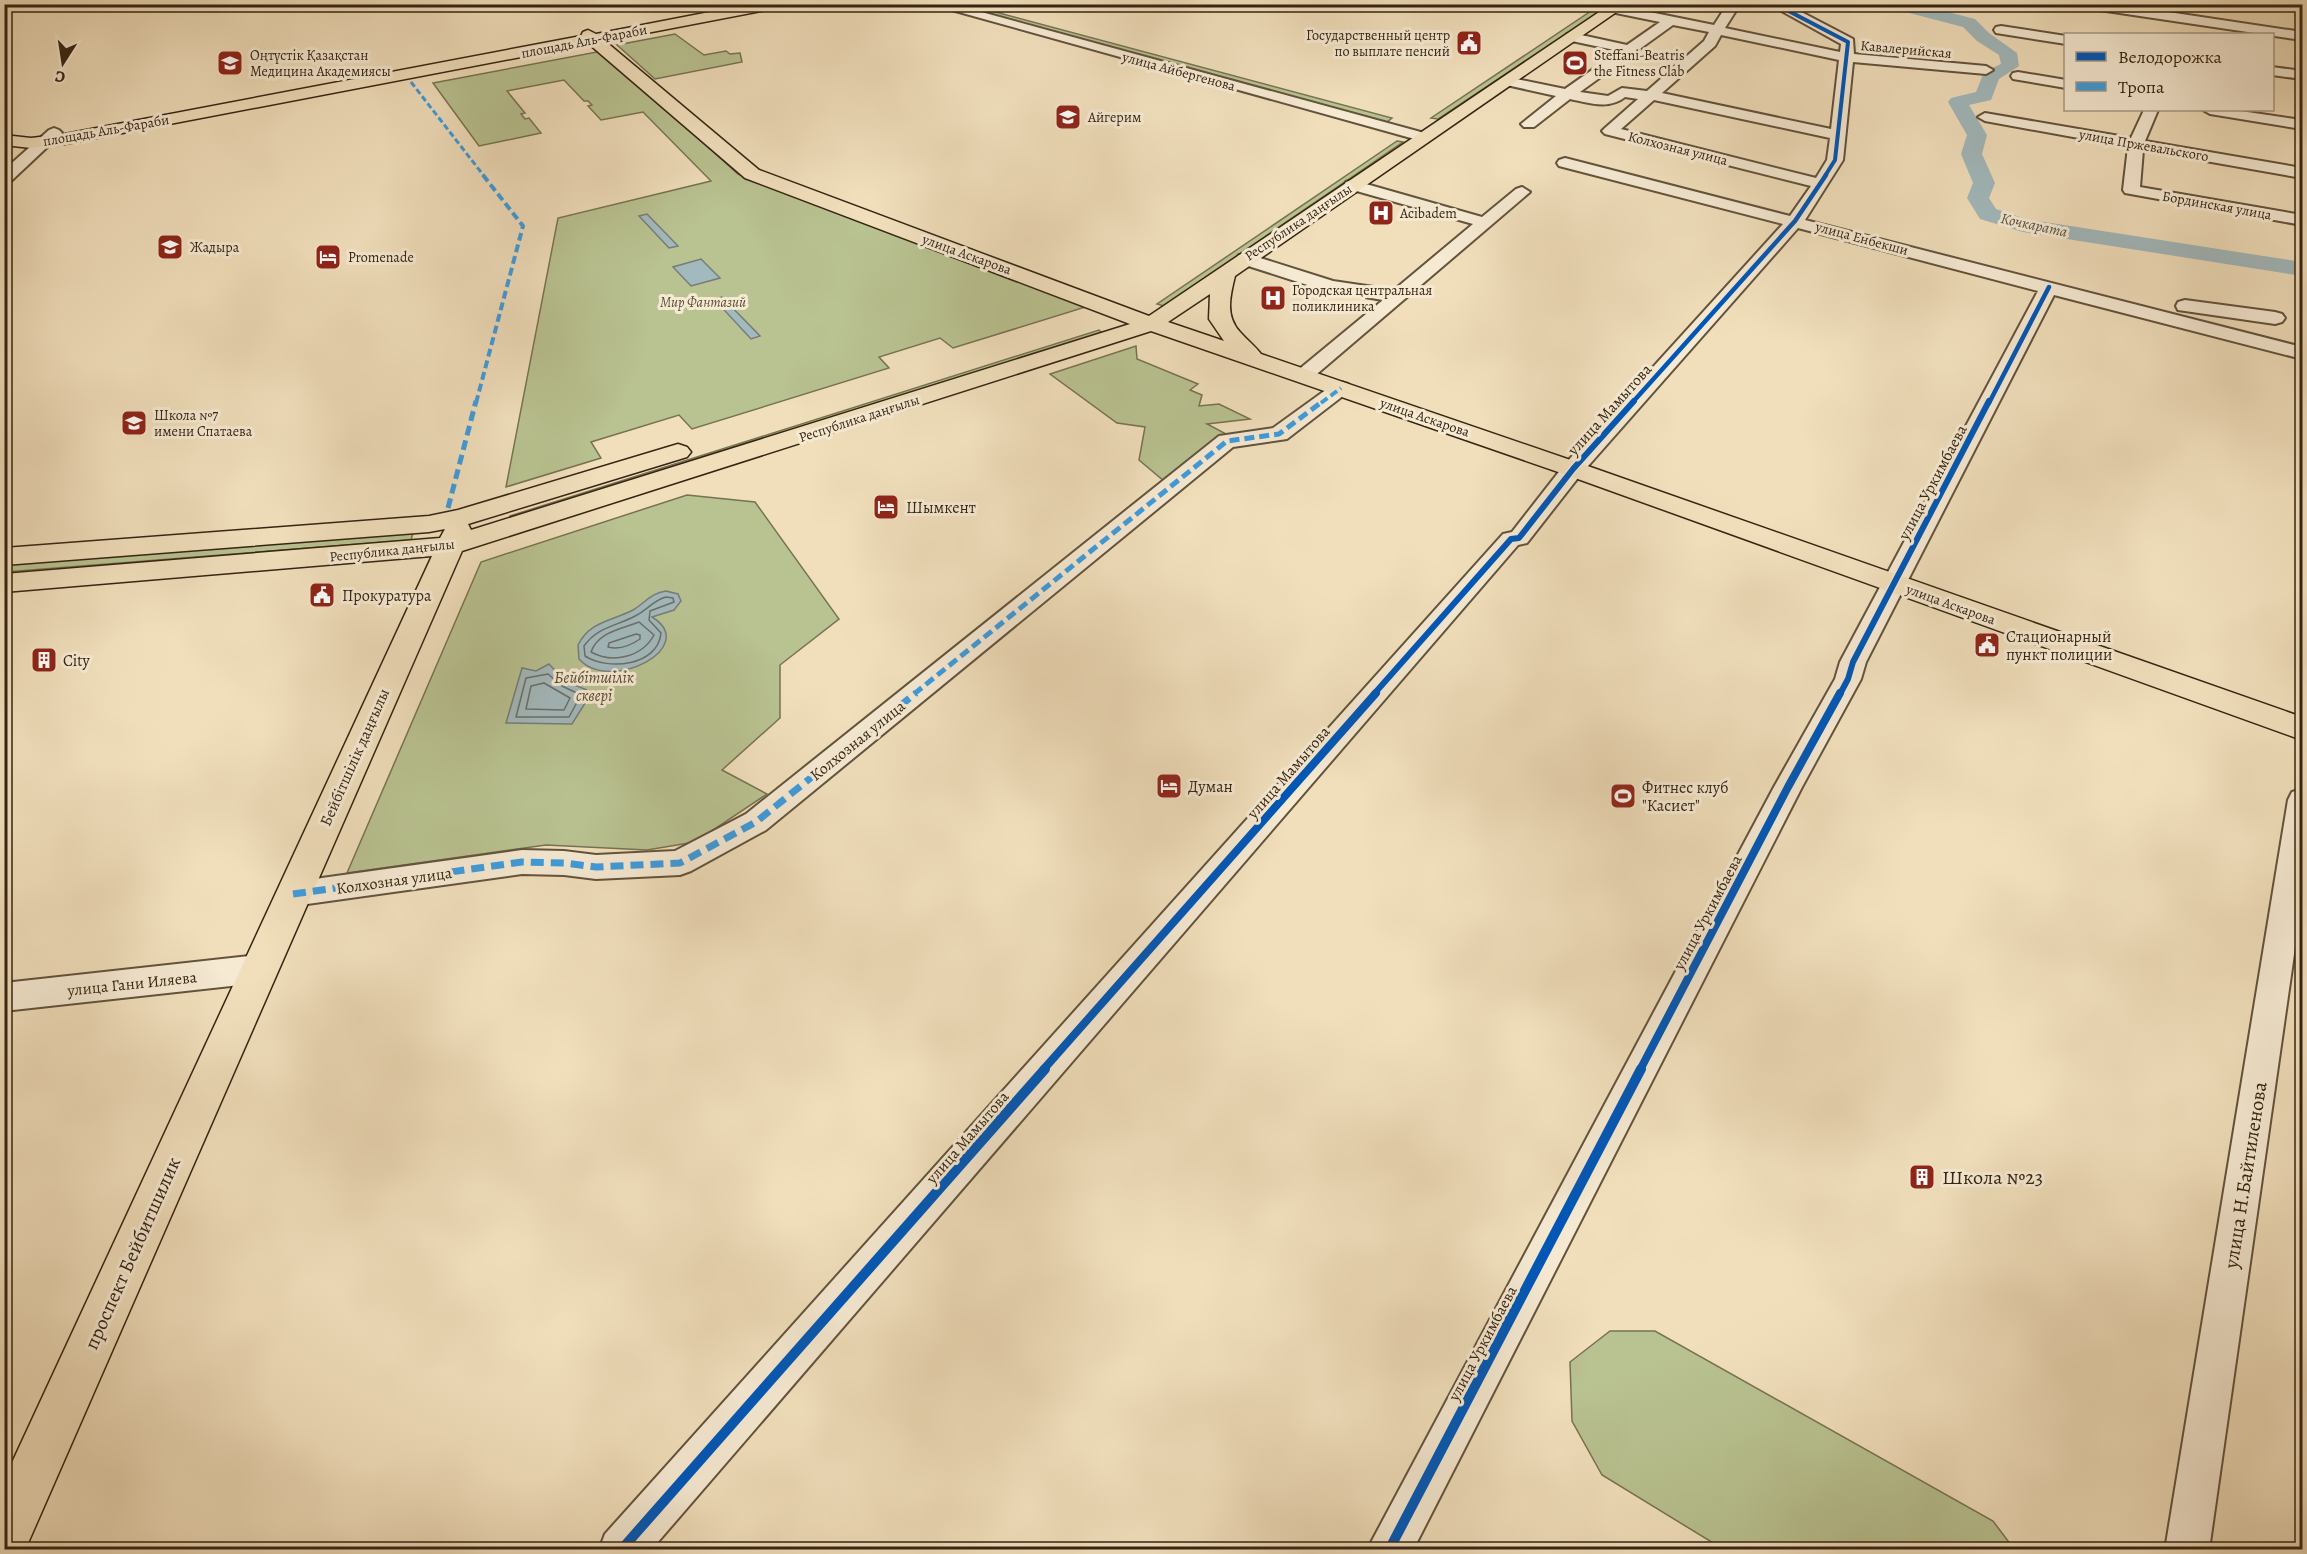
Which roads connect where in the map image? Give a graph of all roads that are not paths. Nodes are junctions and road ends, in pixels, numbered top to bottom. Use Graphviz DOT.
graph roads {
  1 [pos="747,4"];
  2 [pos="777,4"];
  3 [pos="936,4"];
  4 [pos="978,4"];
  5 [pos="1693,4"];
  6 [pos="1703,4"];
  7 [pos="1775,4"];
  8 [pos="2086,4"];
  9 [pos="1618,7"];
  10 [pos="2184,18"];
  11 [pos="1674,22"];
  12 [pos="1717,30"];
  13 [pos="2001,30"];
  14 [pos="2176,33"];
  15 [pos="2302,36"];
  16 [pos="1572,37"];
  17 [pos="590,38"];
  18 [pos="2064,40"];
  19 [pos="1631,50"];
  20 [pos="1846,57"];
  21 [pos="1986,70"];
  22 [pos="2274,71"];
  23 [pos="2302,75"];
  24 [pos="2018,76"];
  25 [pos="1507,81"];
  26 [pos="2064,84"];
  27 [pos="1566,95"];
  28 [pos="1650,96"];
  29 [pos="2151,111"];
  30 [pos="2216,111"];
  31 [pos="1985,117"];
  32 [pos="1529,124"];
  33 [pos="4,125"];
  34 [pos="2302,125"];
  35 [pos="1414,129"];
  36 [pos="1838,135"];
  37 [pos="46,136"];
  38 [pos="13,141"];
  39 [pos="2136,144"];
  40 [pos="4,155"];
  41 [pos="1565,163"];
  42 [pos="2302,173"];
  43 [pos="4,179"];
  44 [pos="1346,179"];
  45 [pos="1821,184"];
  46 [pos="1522,192"];
  47 [pos="2302,220"];
  48 [pos="1796,221"];
  49 [pos="1483,222"];
  50 [pos="1245,259"];
  51 [pos="1226,272"];
  52 [pos="2049,287"];
  53 [pos="1396,296"];
  54 [pos="1141,314"];
  55 [pos="2158,315"];
  56 [pos="2275,318"];
  57 [pos="2302,352"];
  58 [pos="1252,357"];
  59 [pos="1304,375"];
  60 [pos="1341,388"];
  61 [pos="1573,469"];
  62 [pos="463,516"];
  63 [pos="450,546"];
  64 [pos="4,557"];
  65 [pos="4,583"];
  66 [pos="1894,583"];
  67 [pos="2302,729"];
  68 [pos="2302,800"];
  69 [pos="293,894"];
  70 [pos="259,969"];
  71 [pos="4,998"];
  72 [pos="4,1538"];
  73 [pos="621,1550"];
  74 [pos="1389,1550"];
  75 [pos="2187,1550"];
  1 -- 17 [label="main road, площадь Аль-Фараби"];
  2 -- 17 [label="main road, площадь Аль-Фараби"];
  3 -- 35 [label="street, улица Айбергенова"];
  4 -- 35 [label="street, улица Айбергенова"];
  5 -- 11 [label="street"];
  6 -- 12 [label="street, Колхозная улица"];
  7 -- 20 [label="street"];
  8 -- 10 [label="street"];
  9 -- 11 [label="street, Кавалерийская"];
  9 -- 16 [label="main road, Республика даңғылы"];
  10 -- 14 [label="street"];
  10 -- 15 [label="street"];
  11 -- 12 [label="street, Кавалерийская"];
  11 -- 19 [label="street"];
  12 -- 20 [label="street, Кавалерийская"];
  12 -- 28 [label="street, Колхозная улица"];
  13 -- 18 [label="street"];
  16 -- 19 [label="street"];
  16 -- 25 [label="main road, Республика даңғылы"];
  17 -- 37 [label="main road, площадь Аль-Фараби"];
  17 -- 54 [label="main road, улица Аскарова"];
  19 -- 27 [label="street"];
  20 -- 21 [label="street, Кавалерийская"];
  20 -- 36 [label="street, улица Мамытова"];
  22 -- 23 [label="street"];
  24 -- 26 [label="street"];
  25 -- 27 [label="street"];
  25 -- 35 [label="main road, Республика даңғылы"];
  27 -- 28 [label="street"];
  27 -- 32 [label="street"];
  28 -- 36 [label="street"];
  28 -- 45 [label="street, Колхозная улица"];
  29 -- 39 [label="street"];
  30 -- 34 [label="street"];
  31 -- 39 [label="street, улица Пржевальского"];
  33 -- 37 [label="main road"];
  35 -- 44 [label="main road, Республика даңғылы"];
  36 -- 45 [label="street, улица Мамытова"];
  37 -- 38 [label="main road, площадь Аль-Фараби"];
  37 -- 43 [label="street"];
  38 -- 40 [label="street"];
  39 -- 42 [label="street, улица Пржевальского"];
  39 -- 47 [label="street, Бординская улица"];
  41 -- 48 [label="street, улица Енбекши"];
  44 -- 49 [label="street"];
  44 -- 50 [label="main road, Республика даңғылы"];
  45 -- 48 [label="street, улица Мамытова"];
  46 -- 49 [label="street"];
  48 -- 52 [label="street, улица Енбекши"];
  48 -- 61 [label="street, улица Мамытова"];
  49 -- 53 [label="street"];
  50 -- 51 [label="main road, Республика даңғылы"];
  50 -- 53 [label="street"];
  51 -- 54 [label="main road, Республика даңғылы"];
  51 -- 58 [label="main road"];
  52 -- 55 [label="street, улица Енбекши"];
  52 -- 66 [label="street, улица Уркимбаева"];
  53 -- 59 [label="street"];
  54 -- 58 [label="main road, улица Аскарова"];
  54 -- 62 [label="main road, Республика даңғылы"];
  54 -- 63 [label="main road, Республика даңғылы"];
  55 -- 56 [label="street"];
  55 -- 57 [label="street, улица Енбекши"];
  58 -- 59 [label="main road, улица Аскарова"];
  59 -- 60 [label="main road, улица Аскарова"];
  60 -- 61 [label="main road, улица Аскарова"];
  60 -- 69 [label="street, Колхозная улица"];
  61 -- 66 [label="main road, улица Аскарова"];
  61 -- 73 [label="street, улица Мамытова"];
  62 -- 63 [label="main road"];
  62 -- 64 [label="main road, Республика даңғылы"];
  63 -- 65 [label="main road, Республика даңғылы"];
  63 -- 69 [label="main road, Бейбітшілік даңғылы"];
  66 -- 67 [label="main road, улица Аскарова"];
  66 -- 74 [label="street, улица Уркимбаева"];
  68 -- 75 [label="street, улица Н.Байтиленова"];
  69 -- 70 [label="main road, Бейбітшілік даңғылы"];
  70 -- 71 [label="street, улица Гани Иляева"];
  70 -- 72 [label="main road, проспект Бейбитшилик"];
}
